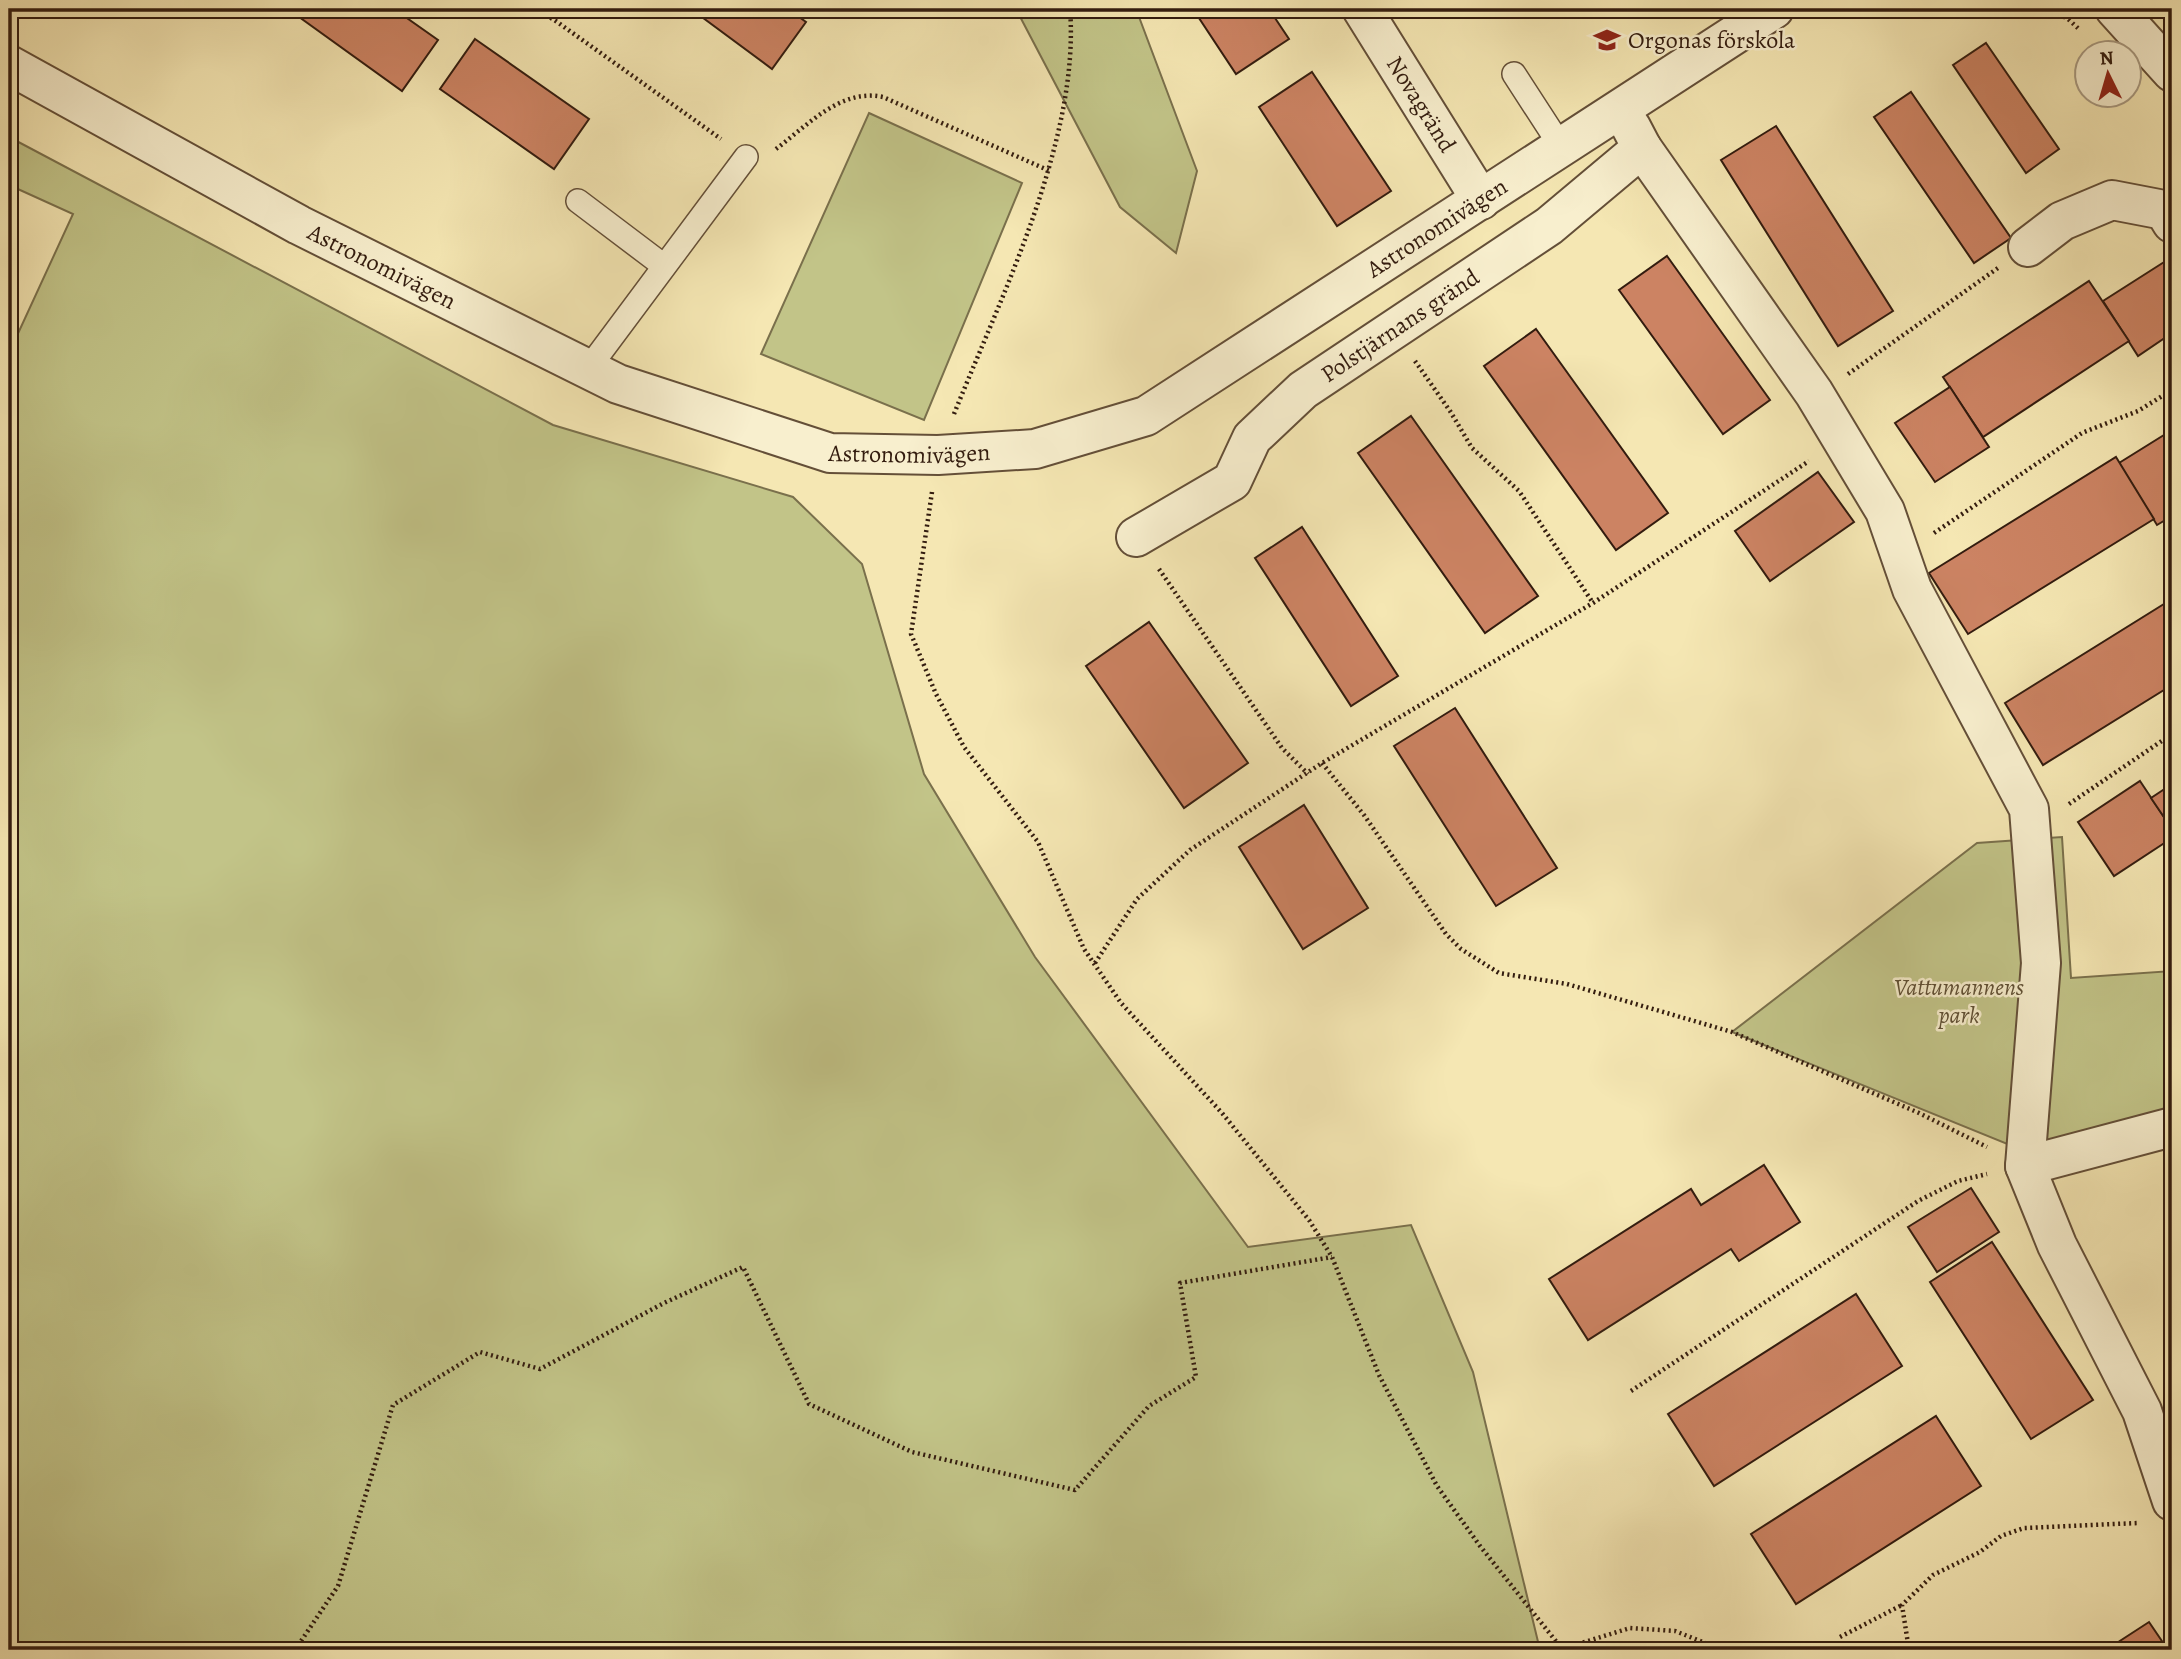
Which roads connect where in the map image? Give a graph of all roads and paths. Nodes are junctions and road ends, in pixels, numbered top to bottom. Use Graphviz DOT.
graph roads {
  1 [pos="530,9"];
  2 [pos="1070,9"];
  3 [pos="1362,9"];
  4 [pos="1774,9"];
  5 [pos="2049,9"];
  6 [pos="2115,9"];
  7 [pos="2086,36"];
  8 [pos="9,65"];
  9 [pos="2172,72"];
  10 [pos="1514,74"];
  11 [pos="1622,109"];
  12 [pos="1562,148"];
  13 [pos="1642,148"];
  14 [pos="751,161"];
  15 [pos="1050,171"];
  16 [pos="1481,200"];
  17 [pos="578,201"];
  18 [pos="2172,223"];
  19 [pos="2028,247"];
  20 [pos="664,266"];
  21 [pos="1392,329"];
  22 [pos="588,369"];
  23 [pos="2172,390"];
  24 [pos="1816,397"];
  25 [pos="1842,439"];
  26 [pos="938,455"];
  27 [pos="1136,537"];
  28 [pos="1899,551"];
  29 [pos="1593,603"];
  30 [pos="2172,734"];
  31 [pos="1322,763"];
  32 [pos="1308,774"];
  33 [pos="2031,828"];
  34 [pos="1095,964"];
  35 [pos="2172,1127"];
  36 [pos="2025,1166"];
  37 [pos="1332,1257"];
  38 [pos="1631,1391"];
  39 [pos="2159,1512"];
  40 [pos="1902,1605"];
  41 [pos="1840,1637"];
  42 [pos="1562,1649"];
  43 [pos="295,1650"];
  44 [pos="1723,1650"];
  45 [pos="1909,1650"];
  1 -- 14 [label="path"];
  2 -- 15 [label="path"];
  3 -- 16 [label="street, Novagränd"];
  4 -- 11 [label="street, Astronomivägen"];
  5 -- 7 [label="path"];
  6 -- 9 [label="street"];
  8 -- 22 [label="street, Astronomivägen"];
  10 -- 12 [label="lane"];
  11 -- 12 [label="street, Astronomivägen"];
  11 -- 13 [label="street"];
  12 -- 16 [label="street, Astronomivägen"];
  13 -- 21 [label="street, Polstjärnans gränd"];
  13 -- 24 [label="street"];
  14 -- 15 [label="path"];
  14 -- 20 [label="lane"];
  15 -- 26 [label="path"];
  16 -- 26 [label="street, Astronomivägen"];
  17 -- 20 [label="lane"];
  18 -- 19 [label="street"];
  19 -- 24 [label="path"];
  20 -- 22 [label="lane"];
  21 -- 27 [label="street, Polstjärnans gränd"];
  21 -- 29 [label="path"];
  22 -- 26 [label="street, Astronomivägen"];
  23 -- 28 [label="path"];
  24 -- 25 [label="street"];
  25 -- 28 [label="street"];
  25 -- 29 [label="path"];
  26 -- 34 [label="path"];
  27 -- 32 [label="path"];
  28 -- 33 [label="street"];
  29 -- 31 [label="path"];
  30 -- 33 [label="path"];
  31 -- 32 [label="path"];
  31 -- 36 [label="path"];
  32 -- 34 [label="path"];
  33 -- 36 [label="street"];
  34 -- 37 [label="path"];
  35 -- 36 [label="street"];
  36 -- 38 [label="path"];
  36 -- 39 [label="street"];
  37 -- 42 [label="path"];
  37 -- 43 [label="path"];
  39 -- 40 [label="path"];
  40 -- 41 [label="path"];
  40 -- 45 [label="path"];
  42 -- 44 [label="path"];
}
